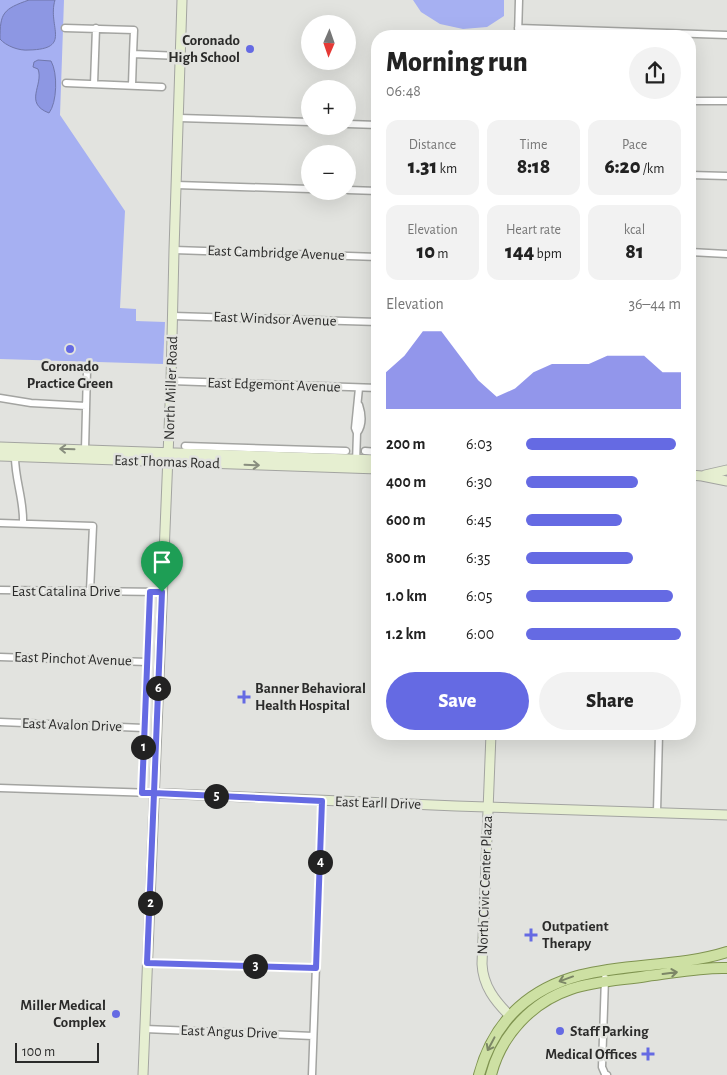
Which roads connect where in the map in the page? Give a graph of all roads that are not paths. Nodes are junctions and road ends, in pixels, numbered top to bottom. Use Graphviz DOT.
graph roads {
  1 [pos="182,0"];
  2 [pos="519,0"];
  3 [pos="65,28"];
  4 [pos="96,28"];
  5 [pos="518,28"];
  6 [pos="578,30"];
  7 [pos="696,34"];
  8 [pos="727,35"];
  9 [pos="133,54"];
  10 [pos="180,56"];
  11 [pos="66,83"];
  12 [pos="94,84"];
  13 [pos="132,85"];
  14 [pos="162,86"];
  15 [pos="696,101"];
  16 [pos="727,101"];
  17 [pos="178,118"];
  18 [pos="301,122"];
  19 [pos="356,124"];
  20 [pos="371,125"];
  21 [pos="696,175"];
  22 [pos="727,176"];
  23 [pos="176,185"];
  24 [pos="301,189"];
  25 [pos="356,190"];
  26 [pos="371,191"];
  27 [pos="174,250"];
  28 [pos="696,252"];
  29 [pos="727,254"];
  30 [pos="371,257"];
  31 [pos="173,316"];
  32 [pos="371,322"];
  33 [pos="87,370"];
  34 [pos="171,381"];
  35 [pos="359,388"];
  36 [pos="371,388"];
  37 [pos="0,398"];
  38 [pos="86,406"];
  39 [pos="185,446"];
  40 [pos="0,447"];
  41 [pos="85,450"];
  42 [pos="223,451"];
  43 [pos="346,451"];
  44 [pos="365,451"];
  45 [pos="371,451"];
  46 [pos="0,456"];
  47 [pos="15,457"];
  48 [pos="168,458"];
  49 [pos="334,459"];
  50 [pos="371,461"];
  51 [pos="356,464"];
  52 [pos="371,467"];
  53 [pos="727,470"];
  54 [pos="696,476"];
  55 [pos="702,476"];
  56 [pos="727,482"];
  57 [pos="0,523"];
  58 [pos="23,523"];
  59 [pos="0,590"];
  60 [pos="90,591"];
  61 [pos="150,592"];
  62 [pos="162,592"];
  63 [pos="0,657"];
  64 [pos="147,662"];
  65 [pos="0,722"];
  66 [pos="144,728"];
  67 [pos="491,740"];
  68 [pos="659,740"];
  69 [pos="0,788"];
  70 [pos="142,793"];
  71 [pos="154,793"];
  72 [pos="322,801"];
  73 [pos="488,807"];
  74 [pos="657,812"];
  75 [pos="727,815"];
  76 [pos="727,952"];
  77 [pos="147,963"];
  78 [pos="727,964"];
  79 [pos="316,968"];
  80 [pos="708,968"];
  81 [pos="727,968"];
  82 [pos="605,970"];
  83 [pos="605,982"];
  84 [pos="510,1016"];
  85 [pos="519,1023"];
  86 [pos="145,1029"];
  87 [pos="313,1036"];
  88 [pos="606,1074"];
  89 [pos="143,1075"];
  90 [pos="312,1075"];
  91 [pos="479,1075"];
  92 [pos="491,1075"];
  1 -- 10 [label="street, North Miller Road"];
  2 -- 5 [label="street"];
  3 -- 4 [label="street"];
  4 -- 9 [label="street"];
  4 -- 12 [label="street"];
  5 -- 6 [label="street"];
  7 -- 8 [label="street"];
  9 -- 10 [label="street"];
  9 -- 13 [label="street"];
  10 -- 17 [label="street, North Miller Road"];
  11 -- 12 [label="street"];
  12 -- 13 [label="street"];
  13 -- 14 [label="street"];
  15 -- 16 [label="street"];
  17 -- 18 [label="street"];
  17 -- 23 [label="street, North Miller Road"];
  19 -- 20 [label="street"];
  21 -- 22 [label="street"];
  23 -- 24 [label="street"];
  23 -- 27 [label="street, North Miller Road"];
  25 -- 26 [label="street"];
  27 -- 30 [label="street, East Cambridge Avenue"];
  27 -- 31 [label="street, North Miller Road"];
  28 -- 29 [label="street"];
  31 -- 32 [label="street, East Windsor Avenue"];
  31 -- 34 [label="street, North Miller Road"];
  33 -- 38 [label="street"];
  34 -- 35 [label="street, East Edgemont Avenue"];
  34 -- 48 [label="street, North Miller Road"];
  35 -- 36 [label="street, East Edgemont Avenue"];
  35 -- 51 [label="street"];
  37 -- 38 [label="street"];
  38 -- 41 [label="street"];
  39 -- 42 [label="street, East Thomas Road"];
  41 -- 40 [label="street, East Thomas Road, one-way"];
  41 -- 48 [label="street, East Thomas Road"];
  42 -- 48 [label="street, East Thomas Road"];
  42 -- 49 [label="street, East Thomas Road"];
  43 -- 49 [label="street, East Thomas Road"];
  44 -- 45 [label="street"];
  46 -- 47 [label="street, East Thomas Road"];
  47 -- 48 [label="street, East Thomas Road"];
  47 -- 58 [label="street"];
  48 -- 49 [label="street, East Thomas Road, one-way"];
  48 -- 62 [label="street, North Miller Road"];
  49 -- 51 [label="street, East Thomas Road"];
  50 -- 51 [label="street, East Thomas Road"];
  51 -- 52 [label="street, East Thomas Road"];
  53 -- 55 [label="street"];
  54 -- 55 [label="street"];
  55 -- 56 [label="street"];
  57 -- 58 [label="street"];
  58 -- 60 [label="street"];
  59 -- 60 [label="street, East Catalina Drive"];
  60 -- 61 [label="street, East Catalina Drive"];
  61 -- 62 [label="street, East Catalina Drive"];
  61 -- 64 [label="street"];
  62 -- 71 [label="street, North Miller Road"];
  63 -- 64 [label="street, East Pinchot Avenue"];
  64 -- 66 [label="street"];
  65 -- 66 [label="street, East Avalon Drive"];
  66 -- 70 [label="street"];
  67 -- 73 [label="street, North Civic Center Plaza"];
  68 -- 74 [label="street"];
  69 -- 70 [label="street, East Earll Drive"];
  70 -- 71 [label="street, East Earll Drive"];
  71 -- 72 [label="street, East Earll Drive"];
  71 -- 77 [label="street, North Miller Road"];
  72 -- 73 [label="street, East Earll Drive"];
  72 -- 79 [label="street"];
  73 -- 74 [label="street, East Earll Drive"];
  73 -- 84 [label="street, North Civic Center Plaza"];
  74 -- 75 [label="street, East Earll Drive"];
  76 -- 82 [label="main road"];
  77 -- 79 [label="street"];
  77 -- 86 [label="street, North Miller Road"];
  78 -- 80 [label="main road"];
  79 -- 87 [label="street"];
  80 -- 81 [label="main road"];
  83 -- 80 [label="main road, one-way"];
  82 -- 83 [label="street"];
  82 -- 84 [label="main road, one-way"];
  83 -- 85 [label="main road"];
  83 -- 88 [label="street"];
  84 -- 85 [label="street, North Civic Center Plaza"];
  84 -- 91 [label="main road, one-way"];
  85 -- 92 [label="main road"];
  86 -- 87 [label="street, East Angus Drive"];
  86 -- 89 [label="street, North Miller Road"];
  87 -- 90 [label="street"];
}
